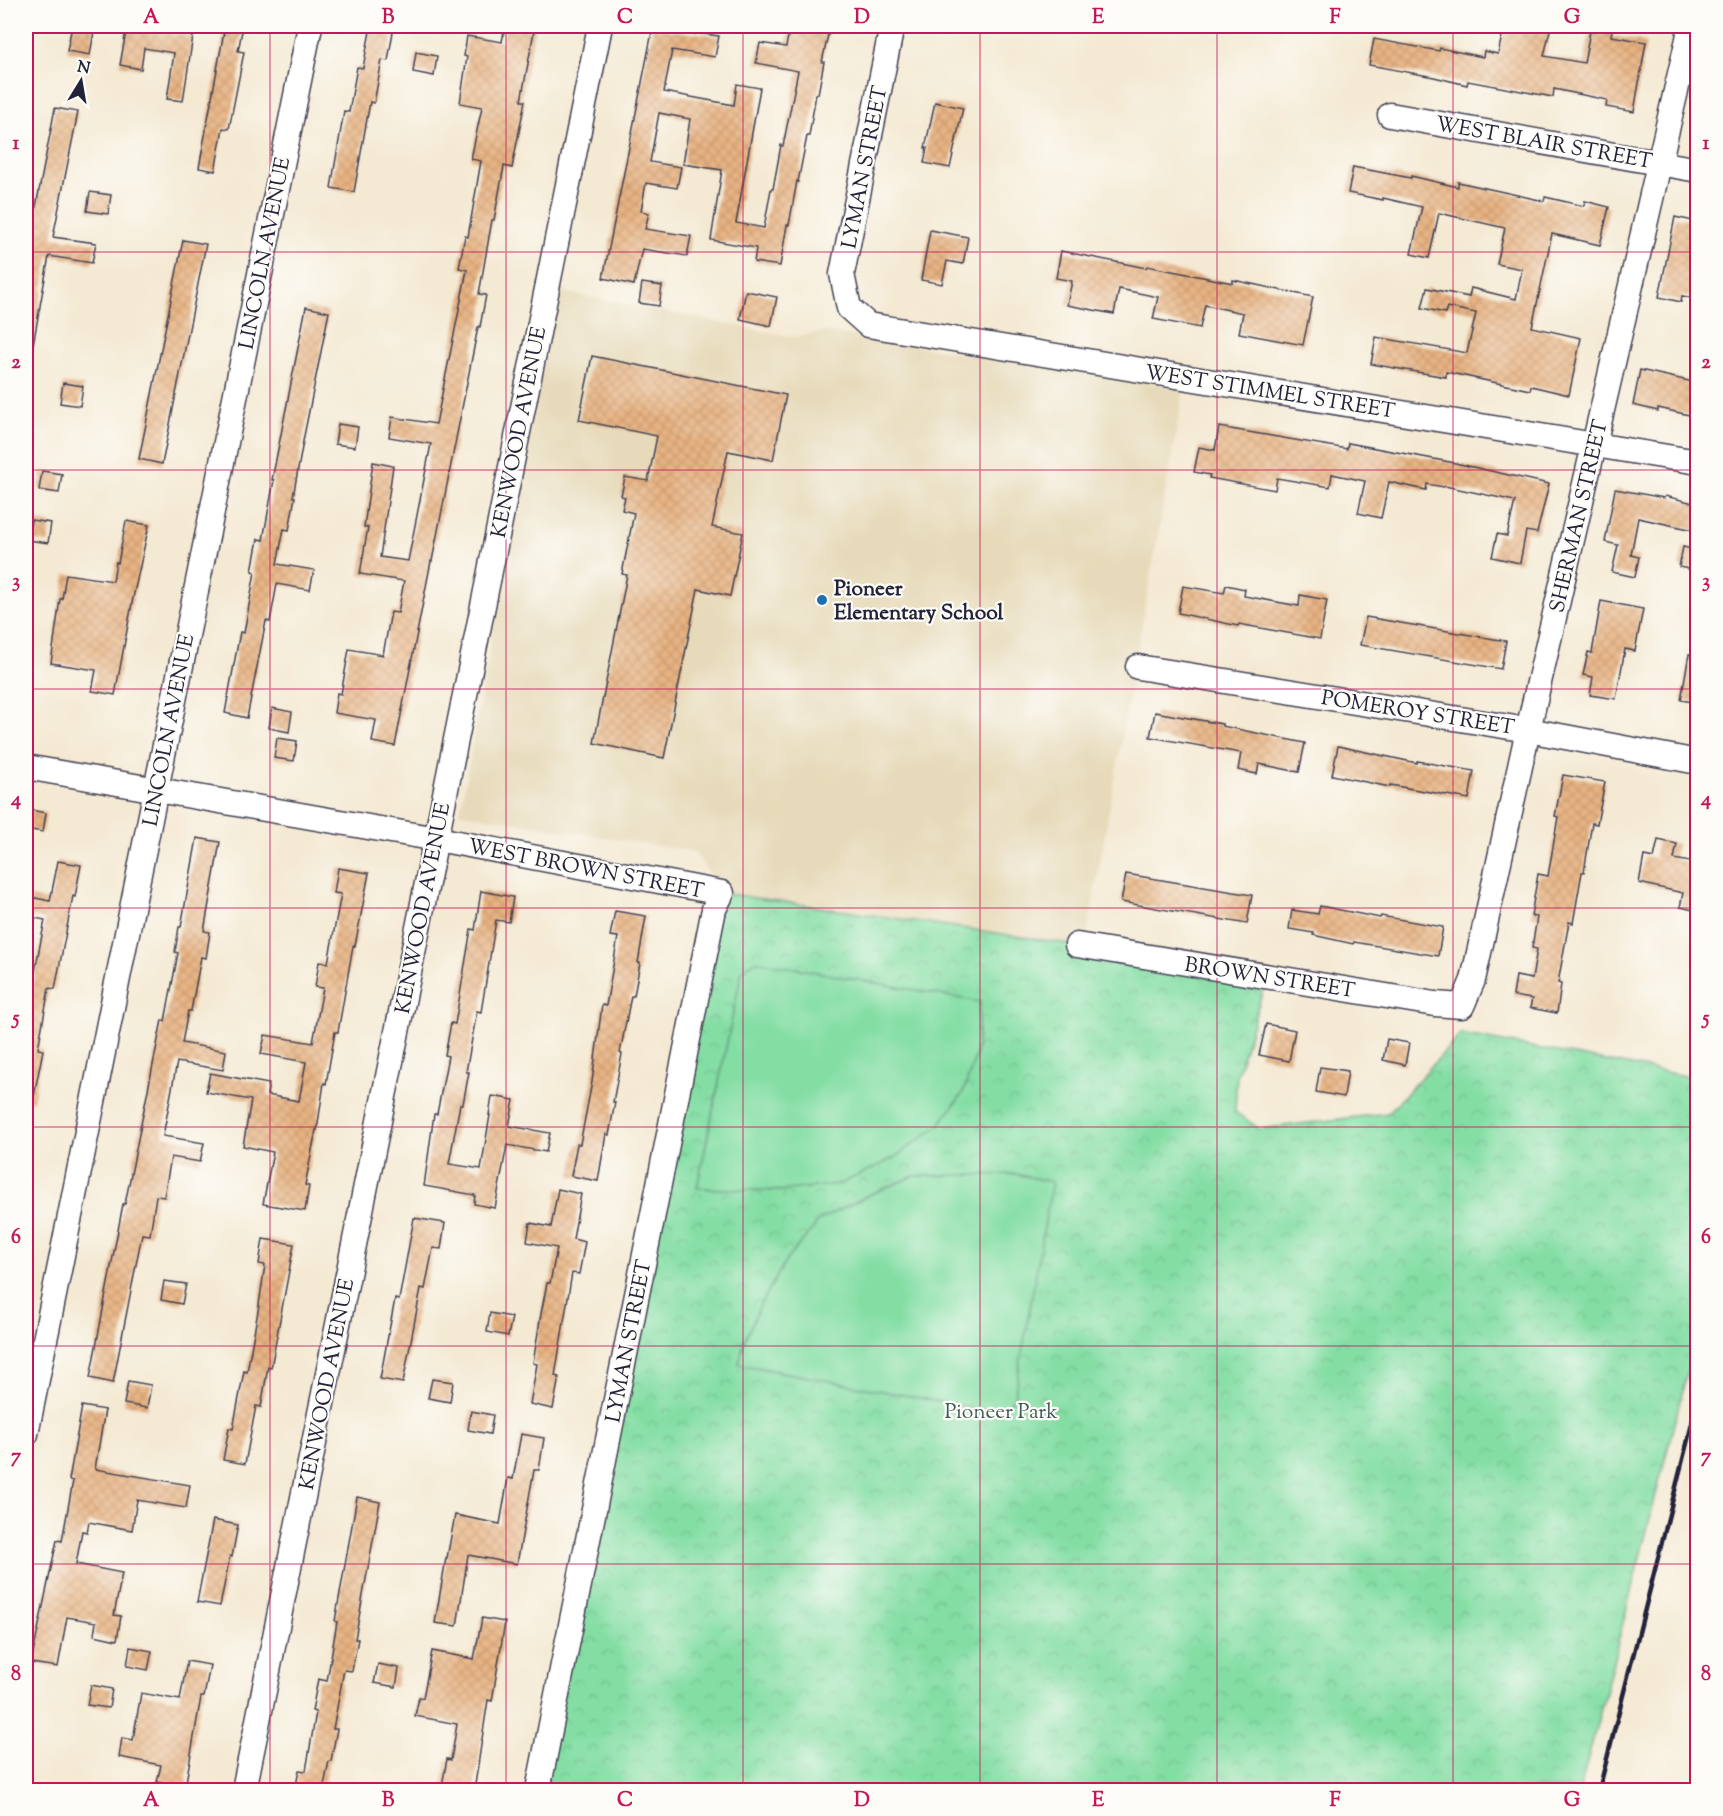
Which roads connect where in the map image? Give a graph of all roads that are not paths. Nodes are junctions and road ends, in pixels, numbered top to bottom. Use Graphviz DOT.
graph roads {
  1 [pos="310,26"];
  2 [pos="600,26"];
  3 [pos="892,26"];
  4 [pos="1691,26"];
  5 [pos="1390,115"];
  6 [pos="1660,163"];
  7 [pos="1698,170"];
  8 [pos="849,308"];
  9 [pos="1595,444"];
  10 [pos="1698,462"];
  11 [pos="1138,667"];
  12 [pos="1528,730"];
  13 [pos="1698,762"];
  14 [pos="26,767"];
  15 [pos="156,790"];
  16 [pos="436,839"];
  17 [pos="722,893"];
  18 [pos="1077,945"];
  19 [pos="1462,1006"];
  20 [pos="26,1434"];
  21 [pos="244,1791"];
  22 [pos="538,1791"];
  1 -- 15 [label="street, LINCOLN AVENUE"];
  2 -- 16 [label="street, KENWOOD AVENUE"];
  3 -- 8 [label="street, LYMAN STREET"];
  4 -- 6 [label="street, SHERMAN STREET"];
  5 -- 6 [label="street, WEST BLAIR STREET"];
  6 -- 7 [label="street, WEST BLAIR STREET"];
  6 -- 9 [label="street, SHERMAN STREET"];
  8 -- 9 [label="street, WEST STIMMEL STREET"];
  9 -- 10 [label="street, WEST STIMMEL STREET"];
  9 -- 12 [label="street, SHERMAN STREET"];
  11 -- 12 [label="street, POMEROY STREET"];
  12 -- 13 [label="street, POMEROY STREET"];
  12 -- 19 [label="street, SHERMAN STREET"];
  14 -- 15 [label="street, WEST BROWN STREET"];
  15 -- 16 [label="street, WEST BROWN STREET"];
  15 -- 20 [label="street, LINCOLN AVENUE"];
  16 -- 17 [label="street, WEST BROWN STREET"];
  16 -- 21 [label="street, KENWOOD AVENUE"];
  17 -- 22 [label="street, LYMAN STREET"];
  18 -- 19 [label="street, BROWN STREET"];
}
